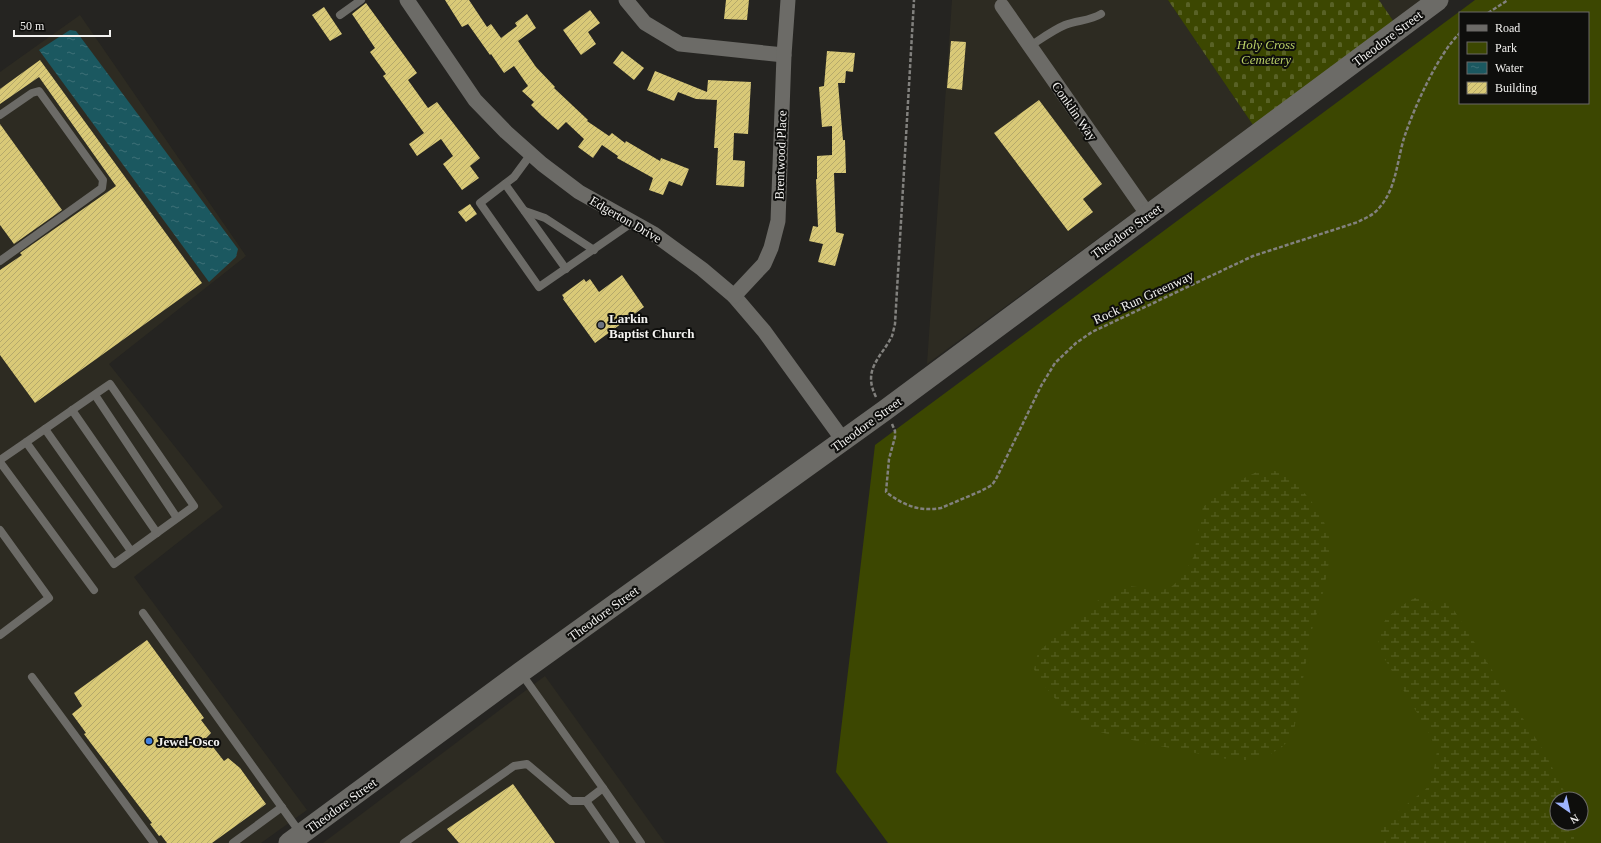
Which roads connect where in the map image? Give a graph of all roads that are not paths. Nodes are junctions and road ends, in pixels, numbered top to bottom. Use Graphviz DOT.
graph roads {
  1 [pos="362,0"];
  2 [pos="407,0"];
  3 [pos="626,0"];
  4 [pos="788,0"];
  5 [pos="1438,0"];
  6 [pos="1002,6"];
  7 [pos="1101,14"];
  8 [pos="340,15"];
  9 [pos="1030,46"];
  10 [pos="784,55"];
  11 [pos="0,116"];
  12 [pos="530,154"];
  13 [pos="505,184"];
  14 [pos="525,212"];
  15 [pos="1148,215"];
  16 [pos="634,222"];
  17 [pos="594,250"];
  18 [pos="0,261"];
  19 [pos="566,269"];
  20 [pos="734,296"];
  21 [pos="95,395"];
  22 [pos="72,410"];
  23 [pos="45,429"];
  24 [pos="843,440"];
  25 [pos="26,442"];
  26 [pos="0,461"];
  27 [pos="178,518"];
  28 [pos="0,530"];
  29 [pos="157,533"];
  30 [pos="131,552"];
  31 [pos="94,590"];
  32 [pos="143,613"];
  33 [pos="0,635"];
  34 [pos="521,672"];
  35 [pos="32,677"];
  36 [pos="603,788"];
  37 [pos="586,801"];
  38 [pos="282,807"];
  39 [pos="295,839"];
  40 [pos="154,843"];
  41 [pos="233,843"];
  42 [pos="404,843"];
  43 [pos="615,843"];
  44 [pos="642,843"];
  1 -- 8 [label="lane"];
  2 -- 12 [label="street, Edgerton Drive"];
  3 -- 10 [label="street"];
  4 -- 10 [label="street, Brentwood Place"];
  5 -- 15 [label="street, Theodore Street"];
  6 -- 9 [label="street, Conklin Way"];
  7 -- 9 [label="lane"];
  9 -- 15 [label="street, Conklin Way"];
  10 -- 20 [label="street, Brentwood Place"];
  11 -- 18 [label="lane"];
  12 -- 13 [label="lane"];
  12 -- 16 [label="street, Edgerton Drive"];
  13 -- 14 [label="lane"];
  13 -- 19 [label="lane"];
  14 -- 17 [label="lane"];
  14 -- 19 [label="lane"];
  15 -- 24 [label="street, Theodore Street"];
  16 -- 17 [label="lane"];
  16 -- 20 [label="street, Edgerton Drive"];
  17 -- 19 [label="lane"];
  20 -- 24 [label="street, Edgerton Drive"];
  21 -- 22 [label="lane"];
  21 -- 27 [label="lane"];
  21 -- 27 [label="lane"];
  22 -- 23 [label="lane"];
  22 -- 29 [label="lane"];
  23 -- 25 [label="lane"];
  23 -- 30 [label="lane"];
  24 -- 34 [label="street, Theodore Street"];
  25 -- 26 [label="lane"];
  25 -- 30 [label="lane"];
  26 -- 31 [label="lane"];
  27 -- 29 [label="lane"];
  28 -- 33 [label="lane"];
  29 -- 30 [label="lane"];
  32 -- 38 [label="lane"];
  34 -- 36 [label="lane"];
  34 -- 39 [label="street, Theodore Street"];
  35 -- 40 [label="lane"];
  36 -- 37 [label="lane"];
  36 -- 44 [label="lane"];
  37 -- 42 [label="lane"];
  37 -- 43 [label="lane"];
  38 -- 39 [label="lane"];
  38 -- 41 [label="lane"];
}
